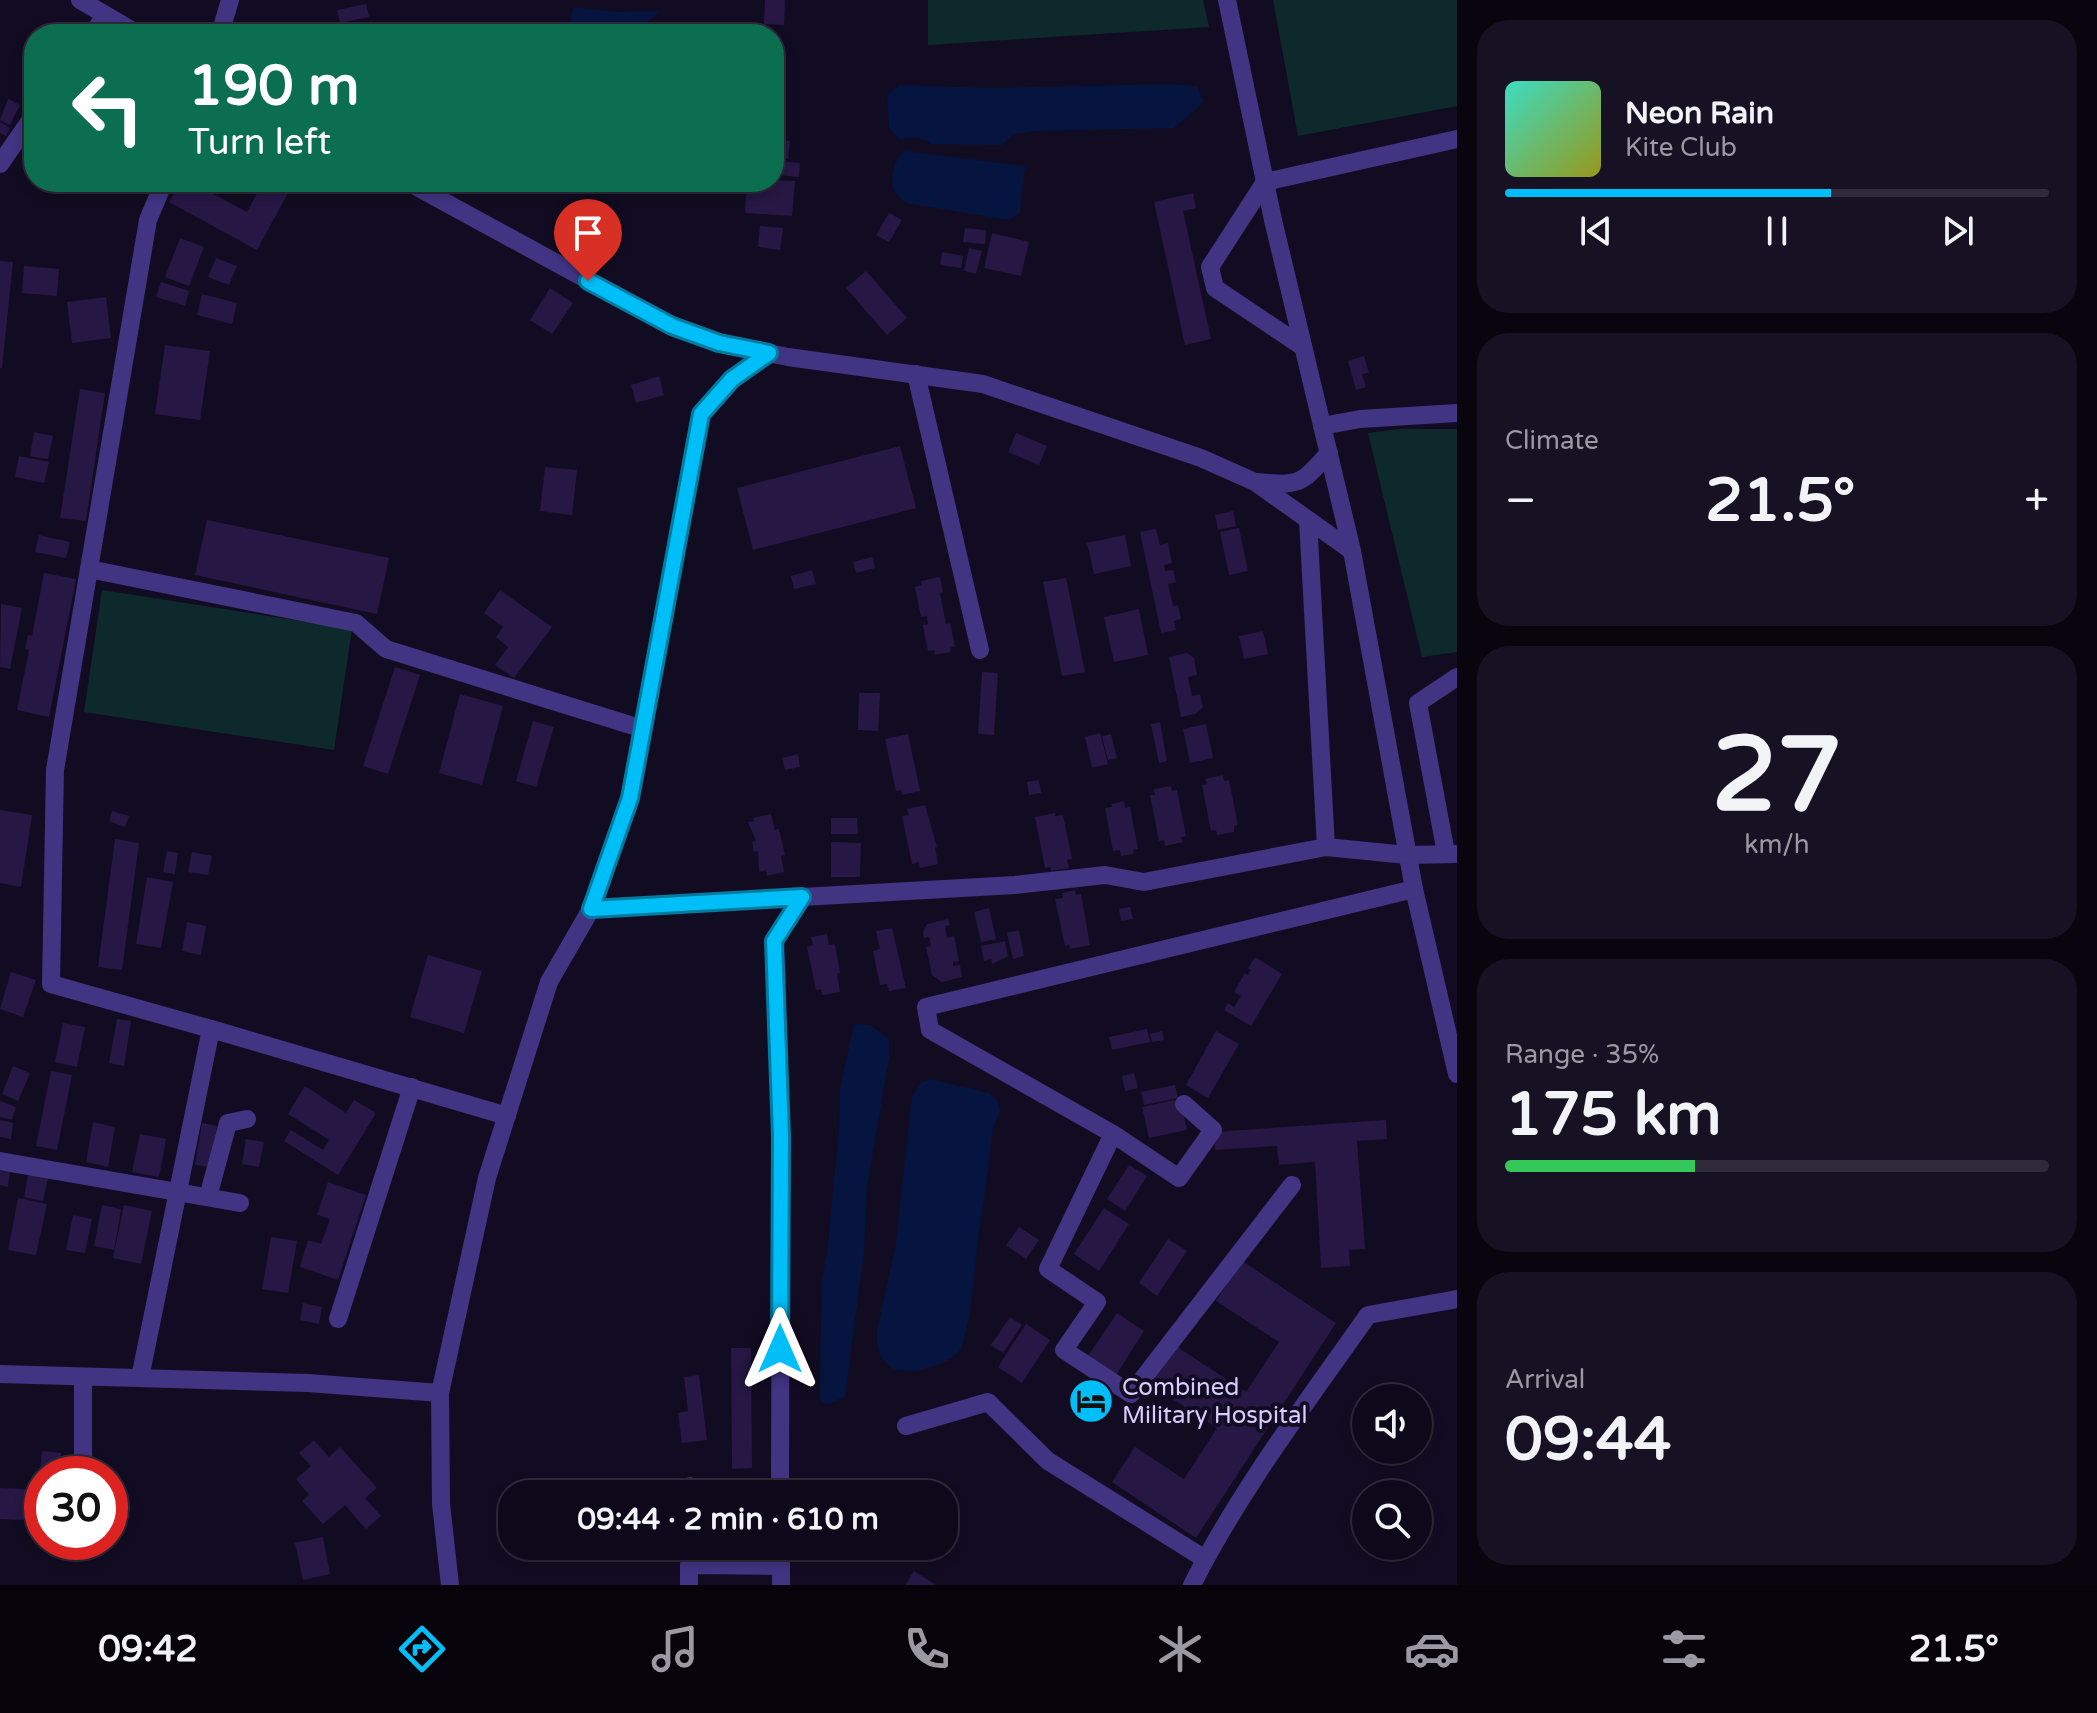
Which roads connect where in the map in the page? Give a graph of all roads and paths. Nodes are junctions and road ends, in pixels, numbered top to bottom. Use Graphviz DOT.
graph roads {
  1 [pos="80,0"];
  2 [pos="230,0"];
  3 [pos="1227,0"];
  4 [pos="105,16"];
  5 [pos="99,24"];
  6 [pos="120,24"];
  7 [pos="223,24"];
  8 [pos="24,129"];
  9 [pos="1457,139"];
  10 [pos="0,164"];
  11 [pos="1265,182"];
  12 [pos="160,192"];
  13 [pos="426,192"];
  14 [pos="1303,347"];
  15 [pos="769,353"];
  16 [pos="916,374"];
  17 [pos="1457,413"];
  18 [pos="1322,426"];
  19 [pos="1329,453"];
  20 [pos="1255,482"];
  21 [pos="1308,520"];
  22 [pos="1352,551"];
  23 [pos="89,569"];
  24 [pos="980,650"];
  25 [pos="1457,677"];
  26 [pos="643,729"];
  27 [pos="1326,847"];
  28 [pos="1451,853"];
  29 [pos="1407,855"];
  30 [pos="1414,889"];
  31 [pos="802,897"];
  32 [pos="591,909"];
  33 [pos="211,1029"];
  34 [pos="1457,1074"];
  35 [pos="412,1087"];
  36 [pos="1184,1104"];
  37 [pos="507,1116"];
  38 [pos="247,1119"];
  39 [pos="1113,1134"];
  40 [pos="0,1161"];
  41 [pos="1292,1185"];
  42 [pos="208,1197"];
  43 [pos="240,1203"];
  44 [pos="1457,1299"];
  45 [pos="338,1319"];
  46 [pos="0,1374"];
  47 [pos="83,1377"];
  48 [pos="140,1378"];
  49 [pos="440,1393"];
  50 [pos="906,1426"];
  51 [pos="83,1456"];
  52 [pos="780,1480"];
  53 [pos="1205,1559"];
  54 [pos="689,1560"];
  55 [pos="781,1560"];
  56 [pos="689,1565"];
  57 [pos="781,1566"];
  58 [pos="450,1585"];
  59 [pos="689,1585"];
  60 [pos="781,1585"];
  61 [pos="1192,1585"];
  1 -- 4 [label="street"];
  2 -- 7 [label="street"];
  3 -- 11 [label="street"];
  4 -- 5 [label="street"];
  4 -- 6 [label="street"];
  8 -- 10 [label="street"];
  9 -- 11 [label="street"];
  11 -- 14 [label="street"];
  11 -- 14 [label="street"];
  12 -- 23 [label="street"];
  13 -- 15 [label="street"];
  14 -- 18 [label="street"];
  15 -- 16 [label="street"];
  15 -- 26 [label="street"];
  16 -- 20 [label="street"];
  16 -- 24 [label="street"];
  17 -- 18 [label="street"];
  18 -- 19 [label="street"];
  19 -- 20 [label="street"];
  19 -- 22 [label="street"];
  20 -- 21 [label="street"];
  21 -- 22 [label="street"];
  21 -- 27 [label="street"];
  22 -- 29 [label="street"];
  23 -- 26 [label="street"];
  23 -- 33 [label="street"];
  25 -- 28 [label="street"];
  26 -- 32 [label="street"];
  27 -- 29 [label="street"];
  27 -- 31 [label="street"];
  28 -- 29 [label="street"];
  29 -- 30 [label="street"];
  30 -- 34 [label="street"];
  30 -- 39 [label="street"];
  31 -- 32 [label="street"];
  31 -- 52 [label="street"];
  32 -- 37 [label="street"];
  33 -- 35 [label="street"];
  33 -- 48 [label="street"];
  35 -- 37 [label="street"];
  35 -- 45 [label="street"];
  36 -- 39 [label="street"];
  37 -- 49 [label="street"];
  38 -- 42 [label="street"];
  39 -- 41 [label="street"];
  40 -- 42 [label="street"];
  42 -- 43 [label="street"];
  44 -- 53 [label="street"];
  46 -- 47 [label="street"];
  47 -- 48 [label="street"];
  47 -- 51 [label="street"];
  48 -- 49 [label="street"];
  49 -- 58 [label="street"];
  50 -- 53 [label="street"];
  53 -- 61 [label="street"];
  54 -- 56 [label="street"];
  55 -- 57 [label="street"];
  56 -- 57 [label="street"];
  56 -- 59 [label="street"];
  57 -- 60 [label="street"];
}
